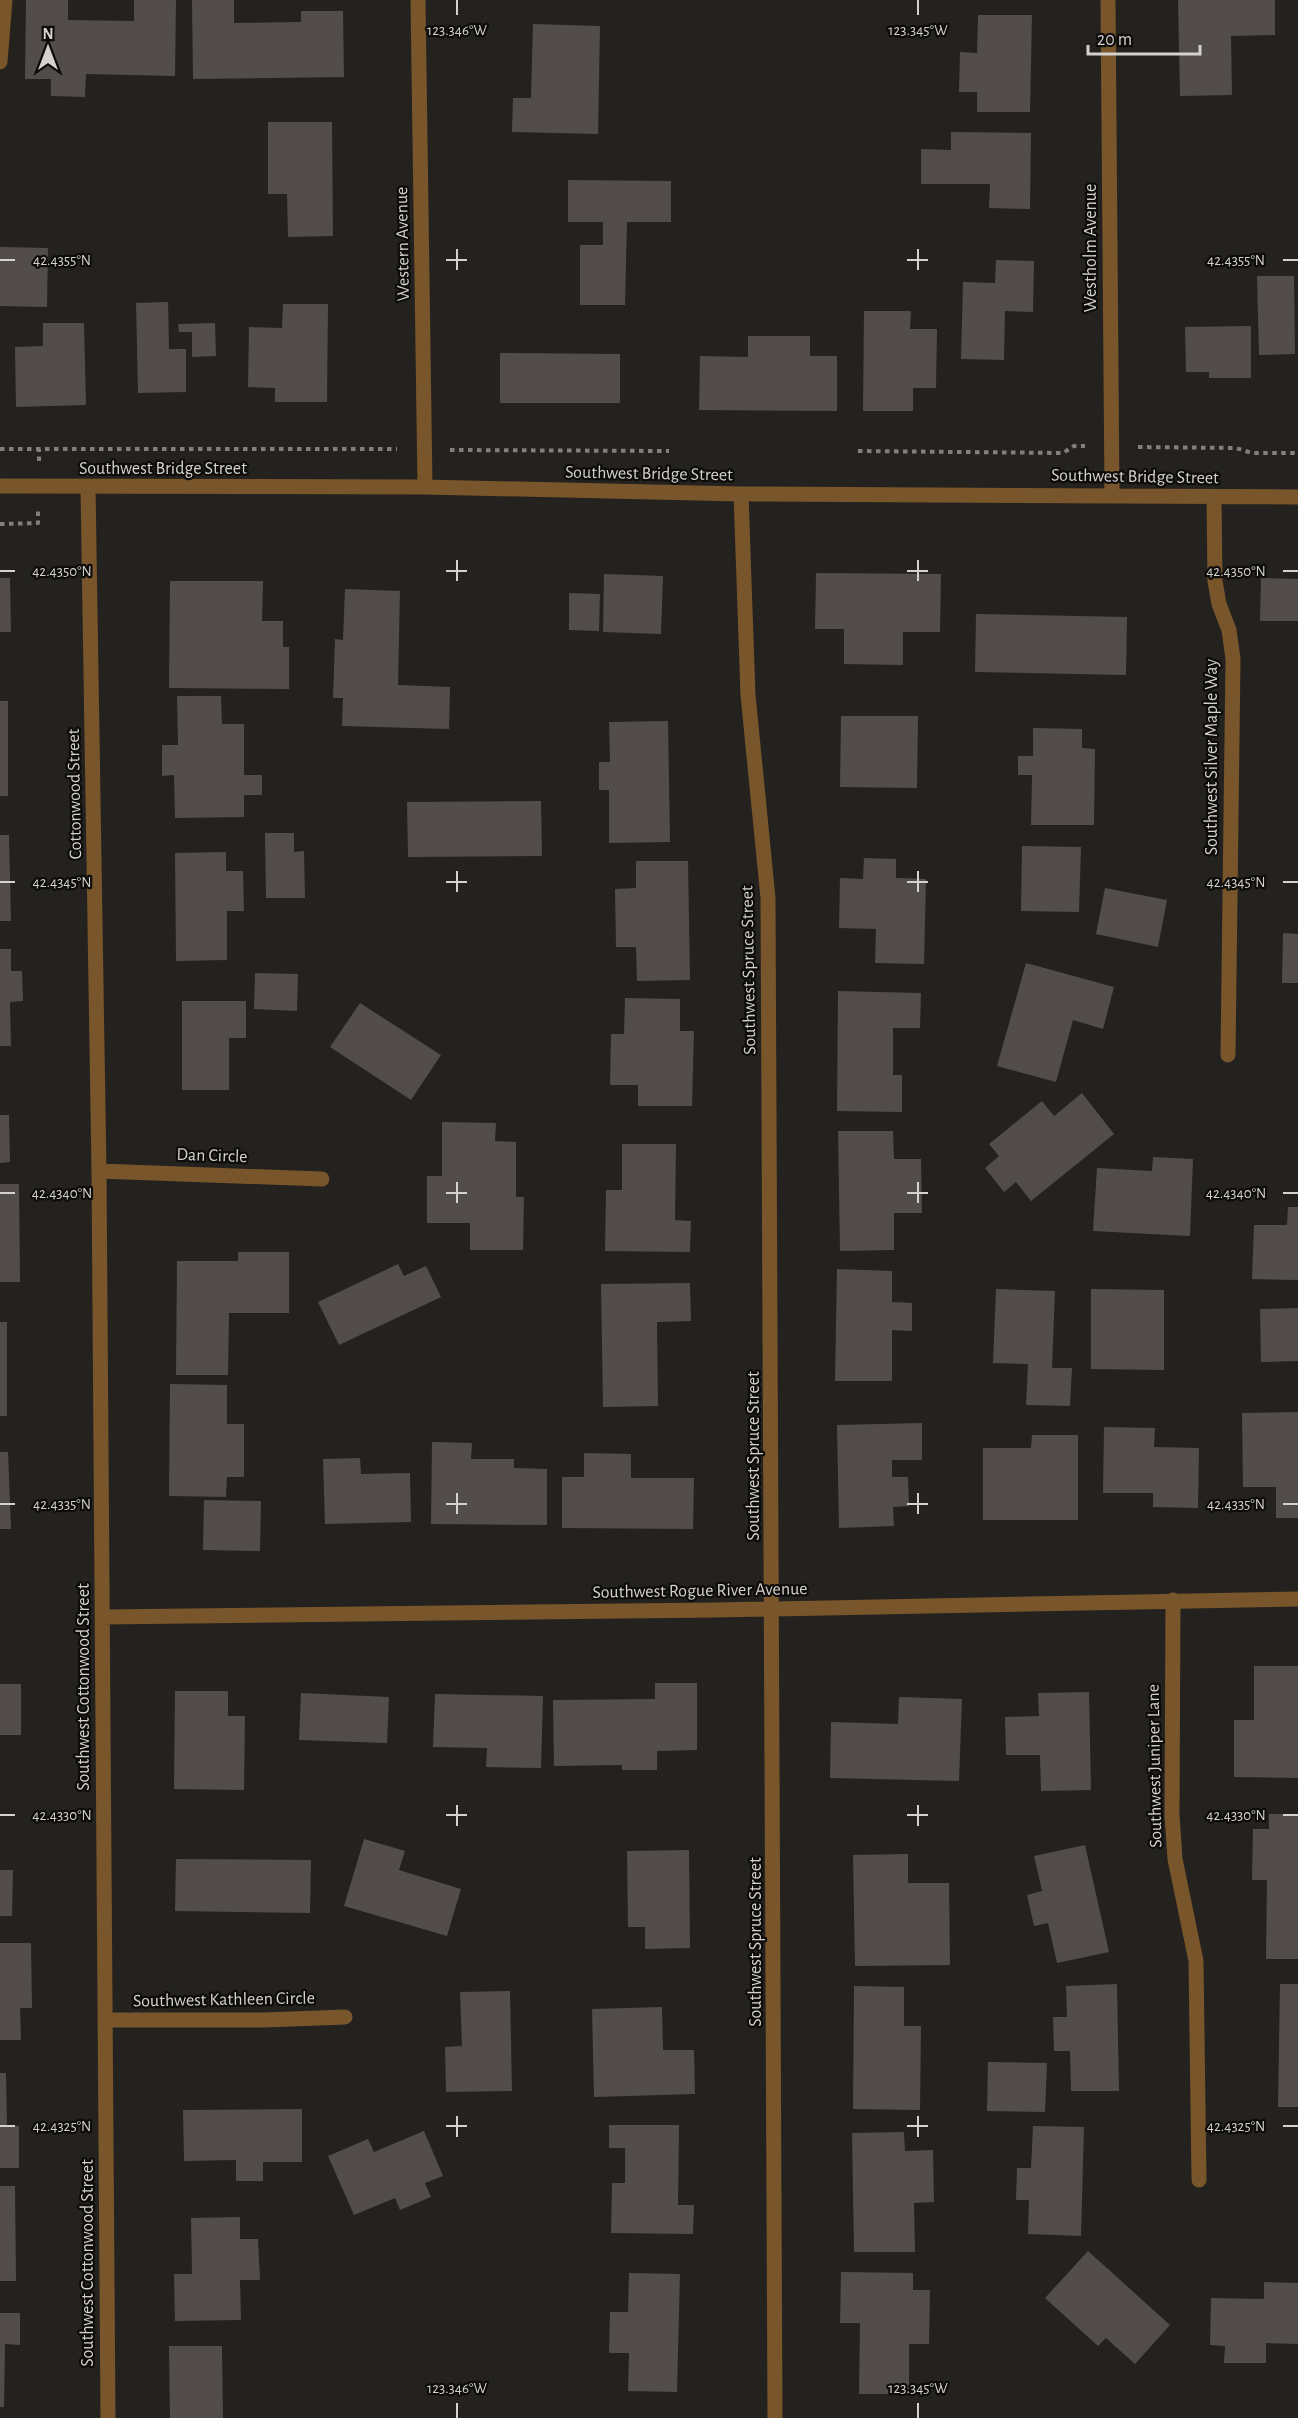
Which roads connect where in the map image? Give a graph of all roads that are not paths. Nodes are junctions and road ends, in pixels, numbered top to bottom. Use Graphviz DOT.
graph roads {
  1 [pos="5,0"];
  2 [pos="418,0"];
  3 [pos="1108,0"];
  4 [pos="0,62"];
  5 [pos="0,486"];
  6 [pos="88,487"];
  7 [pos="425,487"];
  8 [pos="741,494"];
  9 [pos="1112,495"];
  10 [pos="1214,497"];
  11 [pos="1298,497"];
  12 [pos="1228,1055"];
  13 [pos="99,1171"];
  14 [pos="322,1179"];
  15 [pos="1298,1599"];
  16 [pos="1173,1600"];
  17 [pos="774,1608"];
  18 [pos="102,1617"];
  19 [pos="345,2017"];
  20 [pos="105,2020"];
  21 [pos="1198,2180"];
  22 [pos="108,2418"];
  23 [pos="776,2418"];
  1 -- 4 [label="street"];
  2 -- 7 [label="street, Western Avenue"];
  3 -- 9 [label="street, Westholm Avenue"];
  5 -- 6 [label="street, Southwest Bridge Street"];
  6 -- 7 [label="street, Southwest Bridge Street"];
  6 -- 13 [label="street, Cottonwood Street"];
  7 -- 8 [label="street, Southwest Bridge Street"];
  8 -- 9 [label="street, Southwest Bridge Street"];
  8 -- 17 [label="street, Southwest Spruce Street"];
  9 -- 10 [label="street, Southwest Bridge Street"];
  10 -- 11 [label="street, Southwest Bridge Street"];
  10 -- 12 [label="street, Southwest Silver Maple Way"];
  13 -- 14 [label="street, Dan Circle"];
  13 -- 18 [label="street, Southwest Cottonwood Street"];
  15 -- 16 [label="street, Southwest Rogue River Avenue"];
  16 -- 17 [label="street, Southwest Rogue River Avenue"];
  16 -- 21 [label="street, Southwest Juniper Lane"];
  17 -- 18 [label="street, Southwest Rogue River Avenue"];
  17 -- 23 [label="street, Southwest Spruce Street"];
  18 -- 20 [label="street, Southwest Cottonwood Street"];
  19 -- 20 [label="street, Southwest Kathleen Circle"];
  20 -- 22 [label="street, Southwest Cottonwood Street"];
}
